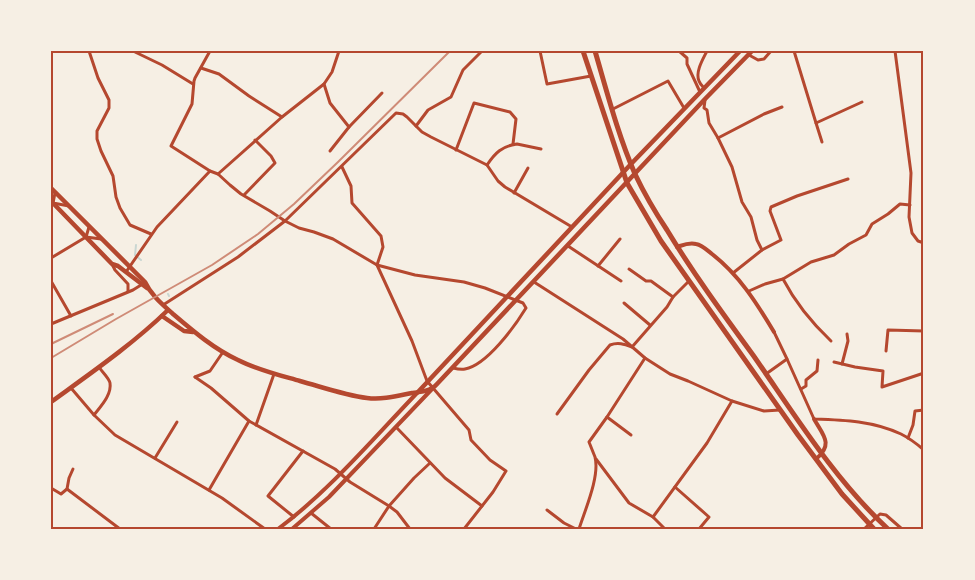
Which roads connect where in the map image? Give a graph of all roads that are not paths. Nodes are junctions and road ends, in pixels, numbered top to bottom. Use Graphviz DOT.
graph roads {
  1 [pos="89,51"];
  2 [pos="210,51"];
  3 [pos="339,51"];
  4 [pos="482,51"];
  5 [pos="540,51"];
  6 [pos="583,51"];
  7 [pos="595,51"];
  8 [pos="679,51"];
  9 [pos="707,51"];
  10 [pos="740,51"];
  11 [pos="772,51"];
  12 [pos="794,51"];
  13 [pos="895,51"];
  14 [pos="135,52"];
  15 [pos="750,53"];
  16 [pos="201,68"];
  17 [pos="591,76"];
  18 [pos="194,84"];
  19 [pos="324,84"];
  20 [pos="704,88"];
  21 [pos="382,93"];
  22 [pos="700,93"];
  23 [pos="705,99"];
  24 [pos="862,102"];
  25 [pos="782,107"];
  26 [pos="684,108"];
  27 [pos="613,109"];
  28 [pos="282,117"];
  29 [pos="816,124"];
  30 [pos="416,126"];
  31 [pos="348,127"];
  32 [pos="718,138"];
  33 [pos="255,140"];
  34 [pos="822,142"];
  35 [pos="513,144"];
  36 [pos="456,150"];
  37 [pos="541,150"];
  38 [pos="330,151"];
  39 [pos="631,164"];
  40 [pos="487,165"];
  41 [pos="342,167"];
  42 [pos="528,168"];
  43 [pos="210,171"];
  44 [pos="623,173"];
  45 [pos="218,174"];
  46 [pos="635,174"];
  47 [pos="848,179"];
  48 [pos="627,183"];
  49 [pos="51,188"];
  50 [pos="56,192"];
  51 [pos="514,193"];
  52 [pos="244,196"];
  53 [pos="52,203"];
  54 [pos="910,205"];
  55 [pos="68,206"];
  56 [pos="285,221"];
  57 [pos="89,226"];
  58 [pos="572,227"];
  59 [pos="151,234"];
  60 [pos="86,237"];
  61 [pos="102,238"];
  62 [pos="620,239"];
  63 [pos="924,243"];
  64 [pos="568,246"];
  65 [pos="677,247"];
  66 [pos="762,250"];
  67 [pos="51,258"];
  68 [pos="112,264"];
  69 [pos="377,265"];
  70 [pos="598,266"];
  71 [pos="629,269"];
  72 [pos="128,270"];
  73 [pos="733,273"];
  74 [pos="783,279"];
  75 [pos="51,281"];
  76 [pos="621,281"];
  77 [pos="689,281"];
  78 [pos="534,282"];
  79 [pos="141,284"];
  80 [pos="148,289"];
  81 [pos="128,291"];
  82 [pos="748,291"];
  83 [pos="508,296"];
  84 [pos="673,297"];
  85 [pos="517,300"];
  86 [pos="624,303"];
  87 [pos="163,305"];
  88 [pos="168,310"];
  89 [pos="71,316"];
  90 [pos="162,316"];
  91 [pos="51,324"];
  92 [pos="650,326"];
  93 [pos="924,331"];
  94 [pos="193,332"];
  95 [pos="774,332"];
  96 [pos="847,334"];
  97 [pos="831,341"];
  98 [pos="632,347"];
  99 [pos="886,351"];
  100 [pos="223,352"];
  101 [pos="645,358"];
  102 [pos="787,359"];
  103 [pos="818,360"];
  104 [pos="834,362"];
  105 [pos="842,364"];
  106 [pos="99,367"];
  107 [pos="453,368"];
  108 [pos="274,373"];
  109 [pos="924,373"];
  110 [pos="766,374"];
  111 [pos="428,381"];
  112 [pos="71,388"];
  113 [pos="433,388"];
  114 [pos="801,390"];
  115 [pos="417,393"];
  116 [pos="732,401"];
  117 [pos="51,402"];
  118 [pos="780,410"];
  119 [pos="924,410"];
  120 [pos="557,414"];
  121 [pos="94,415"];
  122 [pos="607,417"];
  123 [pos="814,419"];
  124 [pos="249,421"];
  125 [pos="176,422"];
  126 [pos="256,425"];
  127 [pos="396,427"];
  128 [pos="631,435"];
  129 [pos="908,438"];
  130 [pos="924,450"];
  131 [pos="303,451"];
  132 [pos="823,453"];
  133 [pos="155,458"];
  134 [pos="595,458"];
  135 [pos="816,459"];
  136 [pos="430,464"];
  137 [pos="73,469"];
  138 [pos="340,473"];
  139 [pos="347,478"];
  140 [pos="675,487"];
  141 [pos="51,488"];
  142 [pos="67,489"];
  143 [pos="209,490"];
  144 [pos="389,506"];
  145 [pos="482,506"];
  146 [pos="547,510"];
  147 [pos="311,513"];
  148 [pos="294,517"];
  149 [pos="653,517"];
  150 [pos="876,517"];
  151 [pos="869,524"];
  152 [pos="120,529"];
  153 [pos="265,529"];
  154 [pos="278,529"];
  155 [pos="292,529"];
  156 [pos="331,529"];
  157 [pos="374,529"];
  158 [pos="410,529"];
  159 [pos="464,529"];
  160 [pos="578,529"];
  161 [pos="665,529"];
  162 [pos="699,529"];
  163 [pos="864,529"];
  164 [pos="874,529"];
  165 [pos="888,529"];
  166 [pos="902,529"];
  1 -- 59 [label="street"];
  2 -- 16 [label="street"];
  3 -- 19 [label="street"];
  4 -- 30 [label="street"];
  5 -- 17 [label="street"];
  6 -- 17 [label="main road"];
  7 -- 27 [label="main road"];
  8 -- 22 [label="street"];
  9 -- 20 [label="street"];
  10 -- 20 [label="main road"];
  11 -- 15 [label="street"];
  12 -- 29 [label="street"];
  13 -- 54 [label="street"];
  14 -- 18 [label="street"];
  15 -- 23 [label="main road"];
  16 -- 18 [label="street"];
  16 -- 28 [label="street"];
  17 -- 44 [label="main road"];
  18 -- 43 [label="street"];
  19 -- 28 [label="street"];
  19 -- 31 [label="street"];
  20 -- 22 [label="main road"];
  21 -- 31 [label="street"];
  22 -- 26 [label="main road"];
  23 -- 32 [label="street"];
  23 -- 46 [label="main road"];
  24 -- 29 [label="street"];
  25 -- 32 [label="street"];
  26 -- 27 [label="street"];
  26 -- 39 [label="main road"];
  27 -- 39 [label="main road"];
  28 -- 33 [label="street"];
  29 -- 34 [label="street"];
  30 -- 36 [label="street"];
  30 -- 41 [label="street"];
  31 -- 38 [label="street"];
  32 -- 66 [label="street"];
  33 -- 45 [label="street"];
  33 -- 52 [label="street"];
  35 -- 36 [label="street"];
  35 -- 37 [label="street"];
  35 -- 40 [label="street"];
  36 -- 40 [label="street"];
  39 -- 44 [label="main road"];
  39 -- 46 [label="main road"];
  40 -- 51 [label="street"];
  41 -- 56 [label="street"];
  41 -- 69 [label="street"];
  42 -- 51 [label="street"];
  43 -- 45 [label="street"];
  43 -- 59 [label="street"];
  44 -- 48 [label="main road"];
  44 -- 58 [label="main road"];
  45 -- 52 [label="street"];
  46 -- 48 [label="main road"];
  46 -- 65 [label="main road"];
  47 -- 66 [label="street"];
  48 -- 64 [label="main road"];
  48 -- 77 [label="main road"];
  49 -- 50 [label="main road"];
  50 -- 53 [label="street"];
  50 -- 55 [label="main road"];
  51 -- 58 [label="street"];
  52 -- 56 [label="street"];
  53 -- 55 [label="street"];
  53 -- 60 [label="main road"];
  54 -- 63 [label="street"];
  54 -- 74 [label="street"];
  55 -- 57 [label="main road"];
  56 -- 69 [label="street"];
  56 -- 87 [label="street"];
  57 -- 60 [label="street"];
  57 -- 61 [label="main road"];
  58 -- 83 [label="main road"];
  59 -- 72 [label="street"];
  60 -- 61 [label="street"];
  60 -- 67 [label="street"];
  60 -- 68 [label="main road"];
  61 -- 72 [label="main road"];
  62 -- 70 [label="street"];
  64 -- 70 [label="street"];
  64 -- 78 [label="main road"];
  65 -- 73 [label="street"];
  65 -- 110 [label="main road"];
  66 -- 73 [label="street"];
  68 -- 72 [label="main road"];
  68 -- 81 [label="street"];
  69 -- 83 [label="street"];
  69 -- 111 [label="street"];
  70 -- 76 [label="street"];
  71 -- 84 [label="street"];
  72 -- 79 [label="main road"];
  72 -- 80 [label="main road"];
  73 -- 82 [label="street"];
  74 -- 82 [label="street"];
  74 -- 97 [label="street"];
  75 -- 89 [label="street"];
  77 -- 84 [label="street"];
  77 -- 118 [label="main road"];
  78 -- 85 [label="main road"];
  78 -- 98 [label="street"];
  79 -- 80 [label="main road"];
  79 -- 81 [label="street"];
  80 -- 87 [label="main road"];
  81 -- 89 [label="street"];
  82 -- 95 [label="street"];
  83 -- 85 [label="street"];
  83 -- 111 [label="main road"];
  84 -- 92 [label="street"];
  85 -- 107 [label="main road"];
  85 -- 107 [label="street"];
  86 -- 92 [label="street"];
  87 -- 88 [label="main road"];
  88 -- 90 [label="main road"];
  88 -- 94 [label="main road"];
  89 -- 91 [label="street"];
  90 -- 94 [label="main road"];
  90 -- 106 [label="main road"];
  92 -- 98 [label="street"];
  93 -- 99 [label="street"];
  94 -- 100 [label="main road"];
  95 -- 102 [label="street"];
  96 -- 105 [label="street"];
  98 -- 101 [label="street"];
  98 -- 120 [label="street"];
  100 -- 108 [label="main road"];
  100 -- 124 [label="street"];
  101 -- 116 [label="street"];
  101 -- 122 [label="street"];
  102 -- 110 [label="street"];
  102 -- 114 [label="street"];
  103 -- 114 [label="street"];
  104 -- 105 [label="street"];
  105 -- 109 [label="street"];
  106 -- 112 [label="main road"];
  106 -- 121 [label="street"];
  107 -- 113 [label="main road"];
  108 -- 115 [label="main road"];
  108 -- 126 [label="street"];
  110 -- 132 [label="main road"];
  111 -- 113 [label="street"];
  111 -- 115 [label="main road"];
  112 -- 117 [label="main road"];
  112 -- 121 [label="street"];
  113 -- 115 [label="main road"];
  113 -- 127 [label="street"];
  113 -- 145 [label="street"];
  114 -- 123 [label="street"];
  115 -- 138 [label="street"];
  116 -- 118 [label="street"];
  116 -- 140 [label="street"];
  118 -- 135 [label="main road"];
  119 -- 129 [label="street"];
  121 -- 133 [label="street"];
  122 -- 128 [label="street"];
  122 -- 134 [label="street"];
  123 -- 129 [label="street"];
  123 -- 132 [label="street"];
  124 -- 126 [label="street"];
  124 -- 143 [label="street"];
  125 -- 133 [label="street"];
  126 -- 131 [label="street"];
  127 -- 136 [label="street"];
  127 -- 139 [label="street"];
  129 -- 130 [label="street"];
  131 -- 138 [label="street"];
  131 -- 148 [label="street"];
  132 -- 135 [label="street"];
  132 -- 150 [label="main road"];
  133 -- 143 [label="street"];
  134 -- 149 [label="street"];
  134 -- 160 [label="street"];
  135 -- 151 [label="main road"];
  136 -- 144 [label="street"];
  136 -- 145 [label="street"];
  137 -- 142 [label="street"];
  138 -- 139 [label="street"];
  138 -- 148 [label="street"];
  139 -- 144 [label="street"];
  139 -- 147 [label="street"];
  140 -- 149 [label="street"];
  140 -- 162 [label="street"];
  141 -- 142 [label="street"];
  142 -- 152 [label="street"];
  143 -- 153 [label="street"];
  144 -- 157 [label="street"];
  144 -- 158 [label="street"];
  145 -- 159 [label="street"];
  146 -- 160 [label="street"];
  147 -- 155 [label="street"];
  147 -- 156 [label="street"];
  148 -- 154 [label="street"];
  149 -- 161 [label="street"];
  150 -- 151 [label="street"];
  150 -- 165 [label="main road"];
  150 -- 166 [label="street"];
  151 -- 163 [label="street"];
  151 -- 164 [label="main road"];
}
